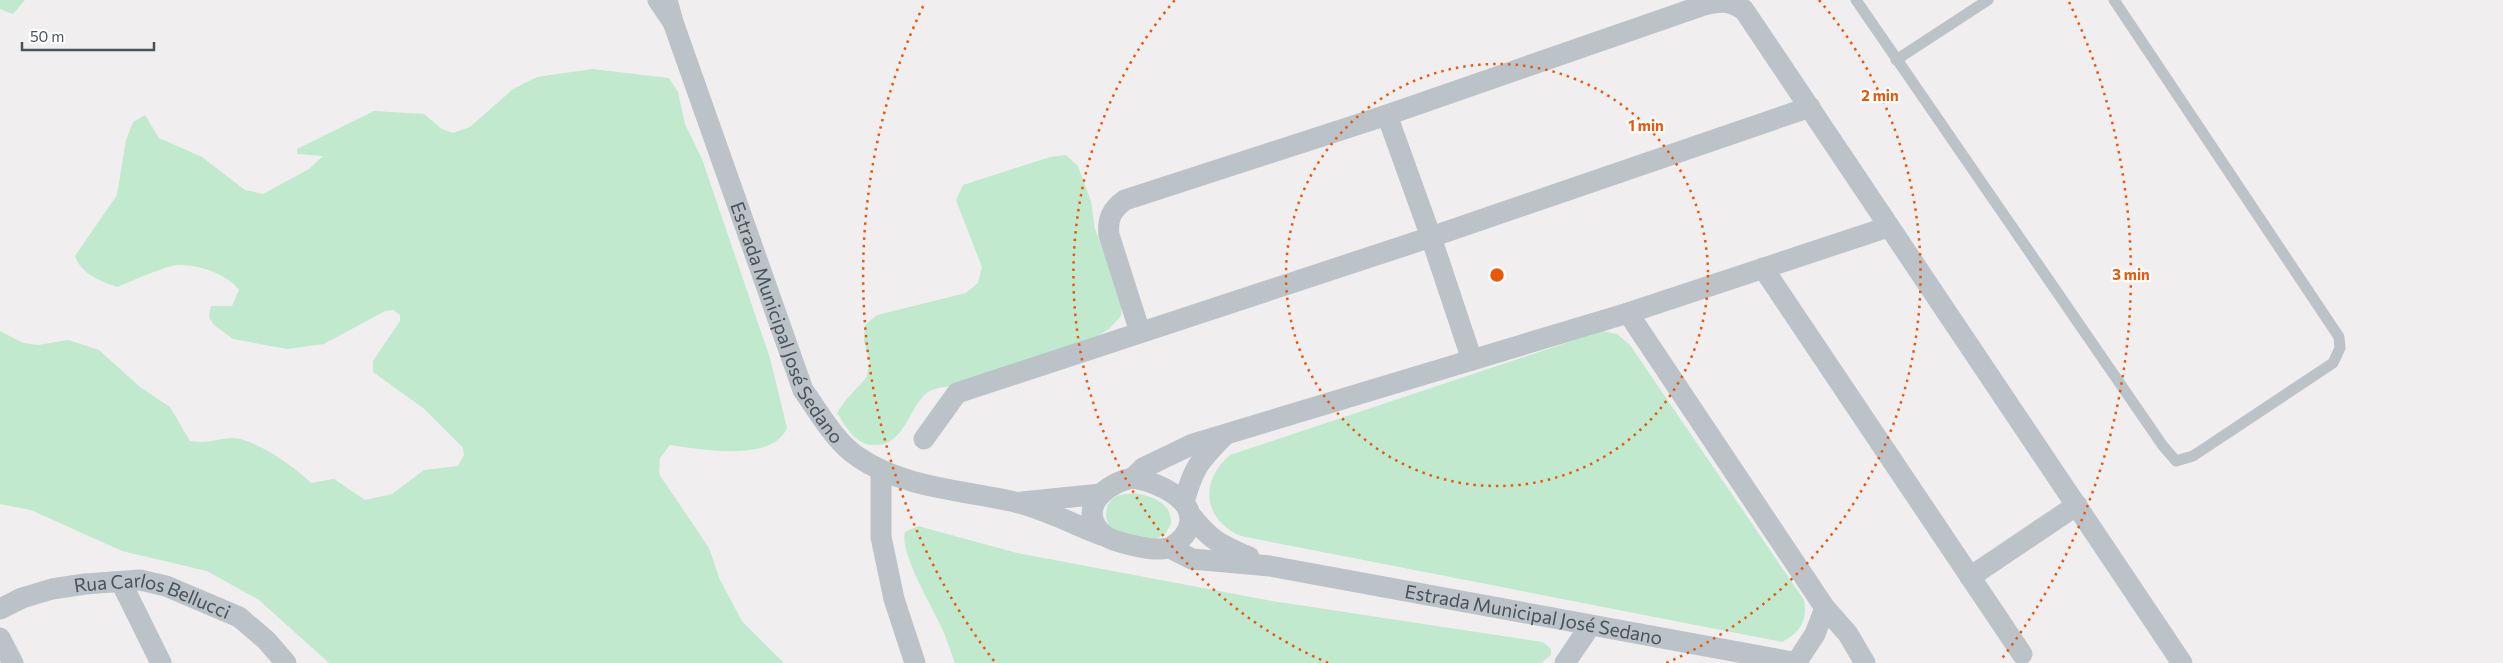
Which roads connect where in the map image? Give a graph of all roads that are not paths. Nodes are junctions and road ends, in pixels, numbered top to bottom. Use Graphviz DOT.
graph roads {
  1 [pos="658,0"];
  2 [pos="667,0"];
  3 [pos="1856,0"];
  4 [pos="1988,0"];
  5 [pos="2114,0"];
  6 [pos="673,22"];
  7 [pos="1896,60"];
  8 [pos="1810,107"];
  9 [pos="1387,115"];
  10 [pos="1888,226"];
  11 [pos="1431,237"];
  12 [pos="1762,268"];
  13 [pos="1628,313"];
  14 [pos="1140,332"];
  15 [pos="1472,360"];
  16 [pos="1225,435"];
  17 [pos="924,439"];
  18 [pos="881,471"];
  19 [pos="1133,478"];
  20 [pos="1101,494"];
  21 [pos="1018,503"];
  22 [pos="2078,505"];
  23 [pos="1187,508"];
  24 [pos="1101,535"];
  25 [pos="1170,548"];
  26 [pos="1270,566"];
  27 [pos="1970,576"];
  28 [pos="121,582"];
  29 [pos="1824,608"];
  30 [pos="0,609"];
  31 [pos="1590,626"];
  32 [pos="0,638"];
  33 [pos="2022,654"];
  34 [pos="12,663"];
  35 [pos="161,663"];
  36 [pos="286,663"];
  37 [pos="915,663"];
  38 [pos="1565,663"];
  39 [pos="1797,663"];
  40 [pos="1866,663"];
  41 [pos="2182,663"];
  1 -- 6 [label="street, Estrada Municipal José Sedano"];
  2 -- 6 [label="street, Estrada Municipal José Sedano"];
  3 -- 7 [label="lane"];
  4 -- 7 [label="lane"];
  5 -- 7 [label="lane"];
  6 -- 18 [label="street, Estrada Municipal José Sedano"];
  8 -- 9 [label="street"];
  8 -- 10 [label="street"];
  8 -- 11 [label="street"];
  9 -- 11 [label="street"];
  9 -- 14 [label="street"];
  10 -- 12 [label="street"];
  10 -- 22 [label="street"];
  11 -- 14 [label="street"];
  11 -- 15 [label="street"];
  12 -- 13 [label="street"];
  12 -- 27 [label="street"];
  13 -- 15 [label="street"];
  13 -- 29 [label="street"];
  14 -- 17 [label="street"];
  15 -- 16 [label="street"];
  16 -- 19 [label="street"];
  16 -- 23 [label="street"];
  18 -- 21 [label="street, Estrada Municipal José Sedano"];
  18 -- 37 [label="street"];
  19 -- 20 [label="street"];
  19 -- 23 [label="street"];
  20 -- 21 [label="street, Estrada Municipal José Sedano"];
  20 -- 24 [label="street"];
  21 -- 24 [label="street, Estrada Municipal José Sedano"];
  22 -- 27 [label="street"];
  22 -- 41 [label="street"];
  23 -- 25 [label="street"];
  23 -- 26 [label="street, Estrada Municipal José Sedano"];
  24 -- 25 [label="street"];
  25 -- 26 [label="street, Estrada Municipal José Sedano"];
  26 -- 31 [label="street, Estrada Municipal José Sedano"];
  27 -- 33 [label="street"];
  28 -- 30 [label="street, Rua Carlos Bellucci"];
  28 -- 35 [label="street"];
  28 -- 36 [label="street, Rua Carlos Bellucci"];
  29 -- 39 [label="street"];
  29 -- 40 [label="street"];
  31 -- 38 [label="street"];
  31 -- 39 [label="street, Estrada Municipal José Sedano"];
  32 -- 34 [label="street"];
}
